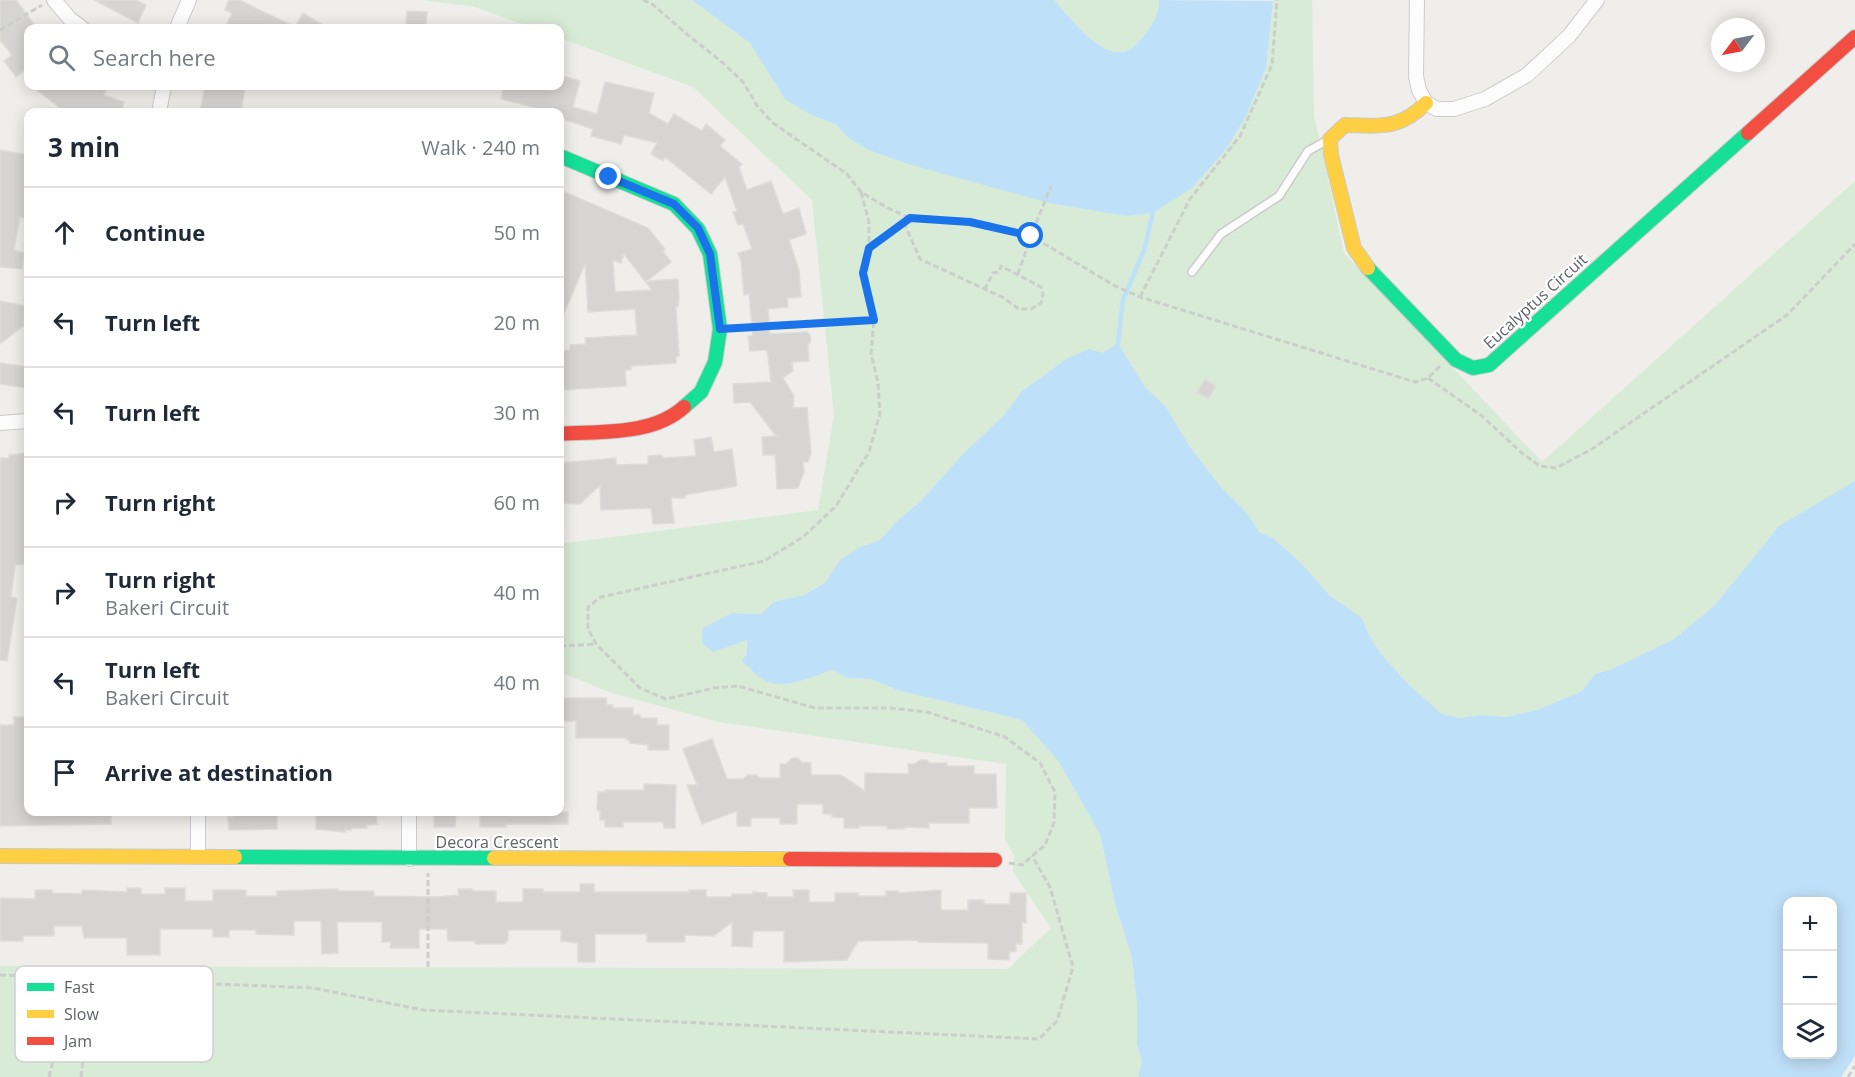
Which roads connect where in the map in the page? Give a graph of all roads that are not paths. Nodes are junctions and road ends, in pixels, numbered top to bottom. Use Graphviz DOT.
graph roads {
  1 [pos="189,0"];
  2 [pos="1416,0"];
  3 [pos="1597,0"];
  4 [pos="49,2"];
  5 [pos="77,24"];
  6 [pos="179,24"];
  7 [pos="1855,37"];
  8 [pos="163,90"];
  9 [pos="1426,103"];
  10 [pos="160,108"];
  11 [pos="1330,139"];
  12 [pos="564,158"];
  13 [pos="1192,272"];
  14 [pos="24,422"];
  15 [pos="0,423"];
  16 [pos="564,434"];
  17 [pos="198,816"];
  18 [pos="409,816"];
  19 [pos="0,856"];
  20 [pos="198,856"];
  21 [pos="409,859"];
  22 [pos="995,860"];
  1 -- 6 [label="street"];
  2 -- 9 [label="street"];
  3 -- 9 [label="street"];
  4 -- 5 [label="street"];
  7 -- 11 [label="street, Eucalyptus Circuit"];
  8 -- 10 [label="street"];
  9 -- 11 [label="street"];
  11 -- 13 [label="lane"];
  12 -- 16 [label="street"];
  14 -- 15 [label="street"];
  17 -- 20 [label="street"];
  18 -- 21 [label="street"];
  19 -- 20 [label="street, Decora Crescent"];
  20 -- 21 [label="street, Decora Crescent"];
  21 -- 22 [label="street, Decora Crescent"];
}
